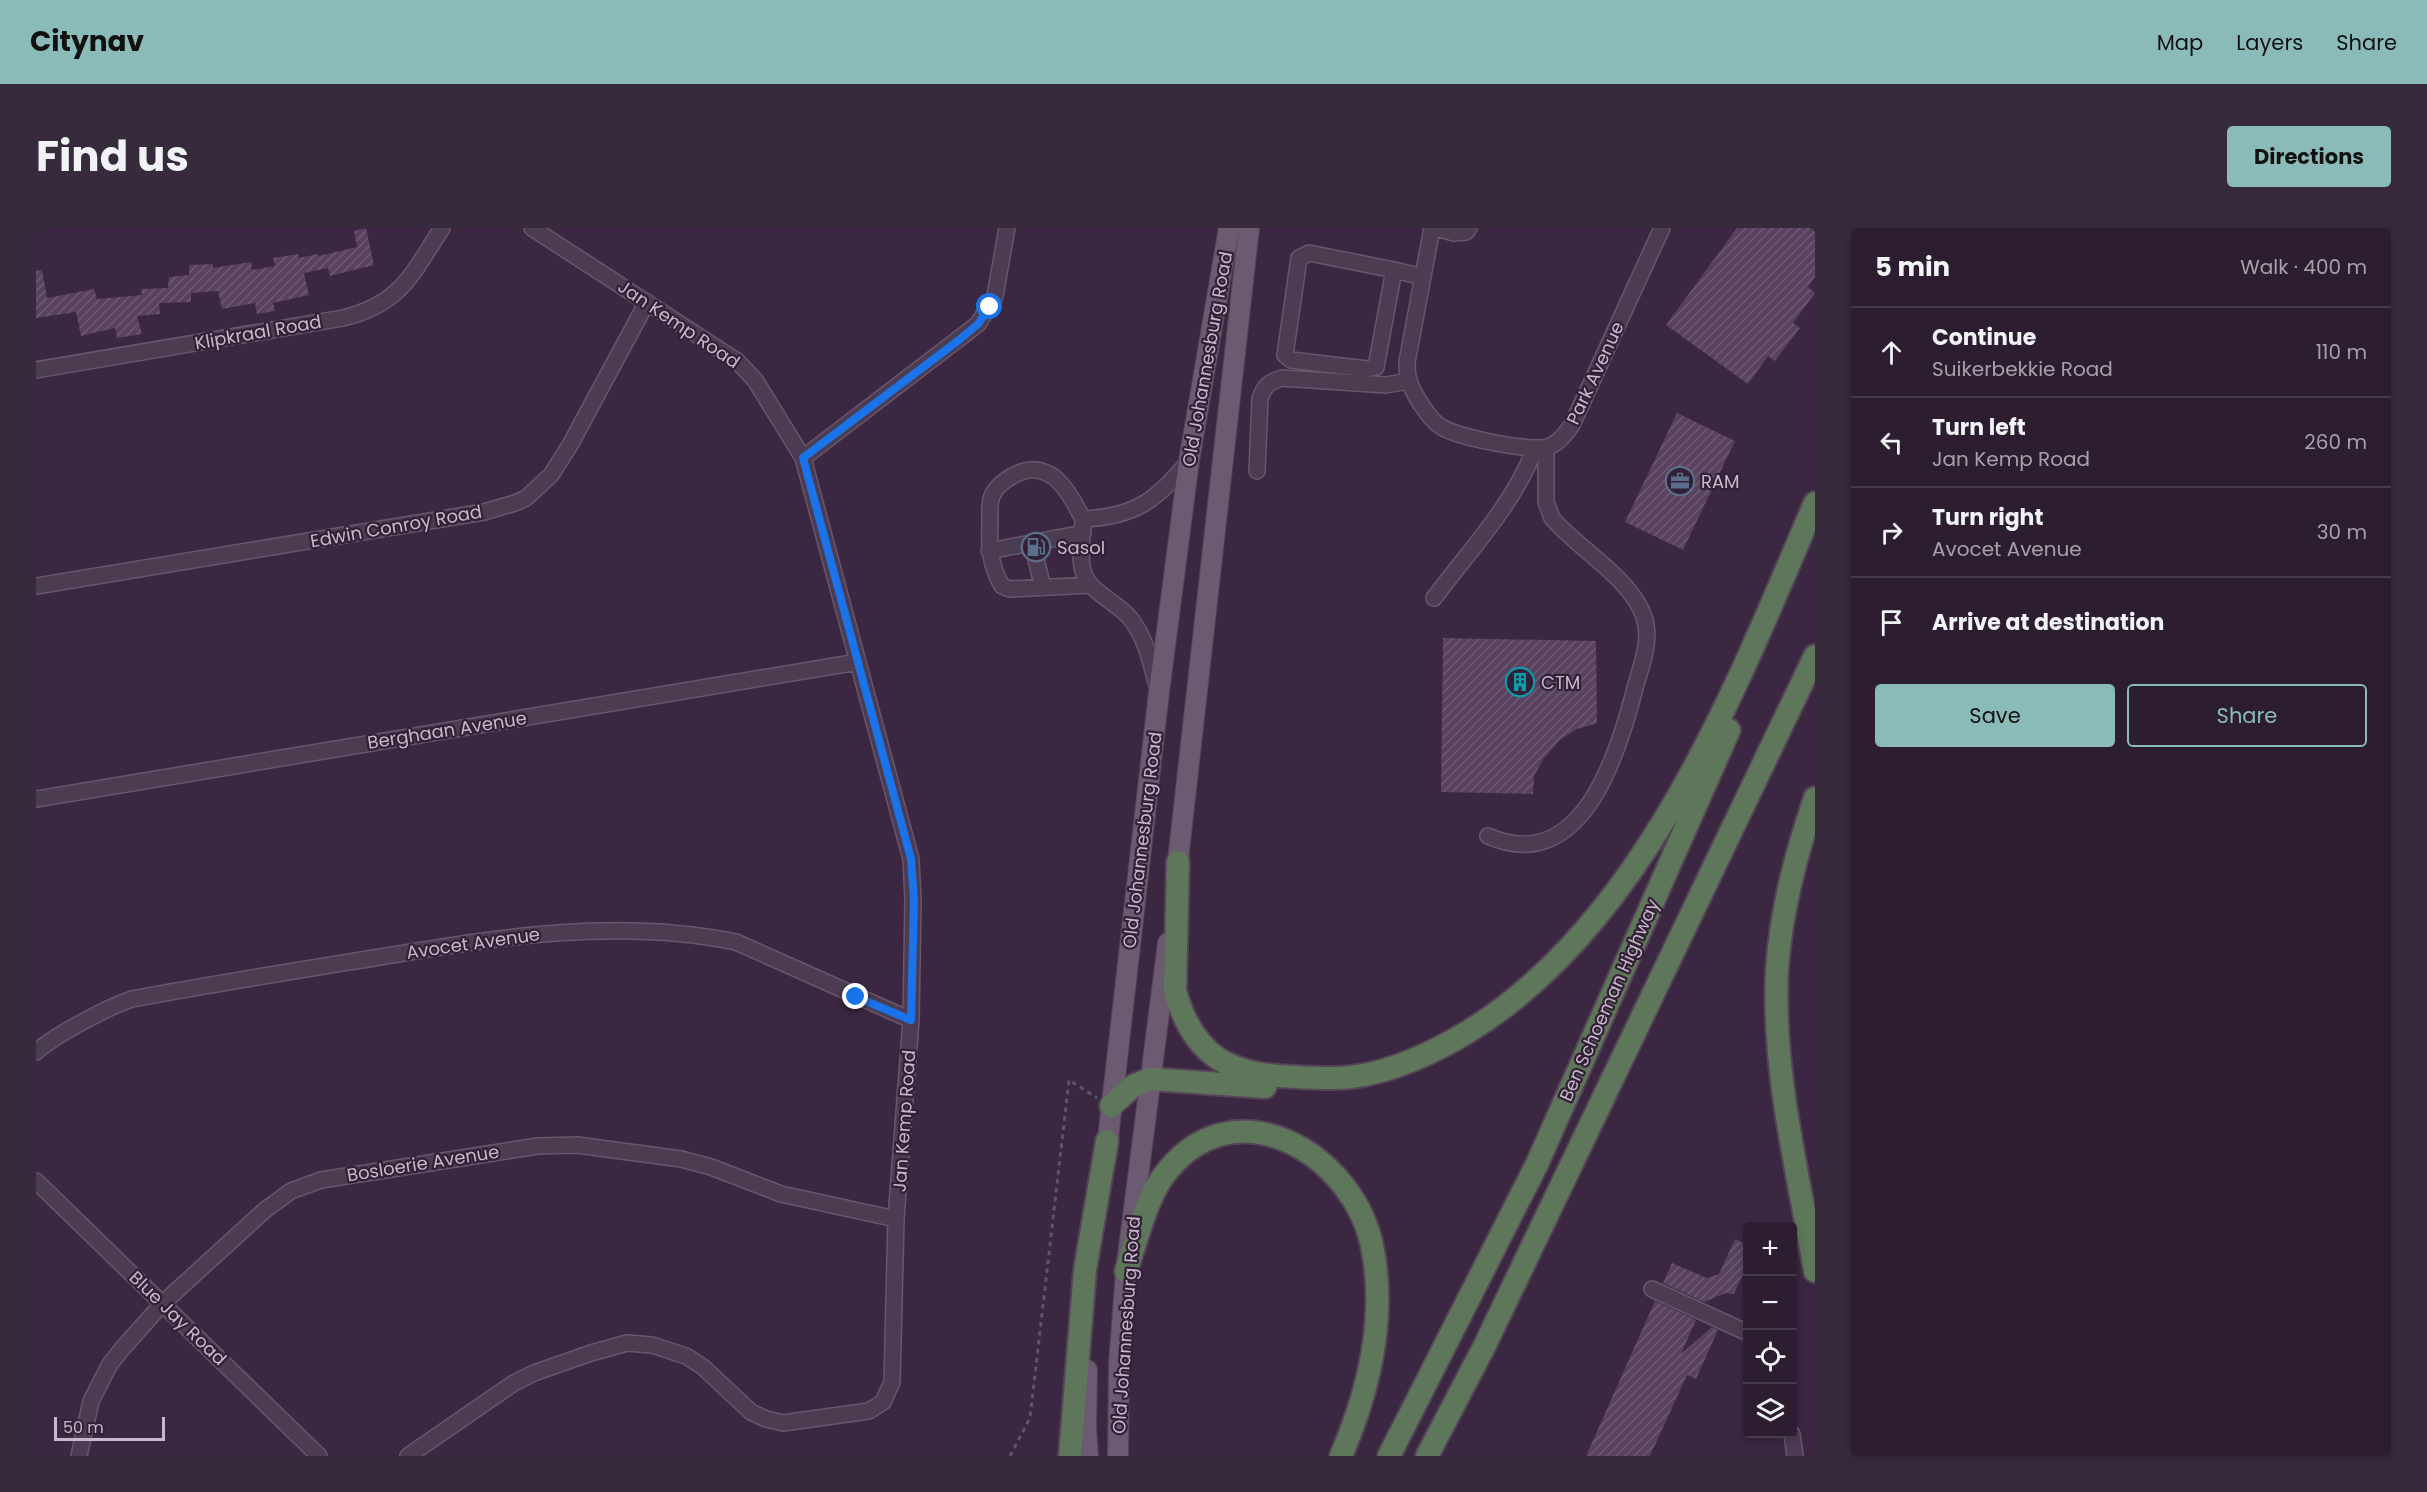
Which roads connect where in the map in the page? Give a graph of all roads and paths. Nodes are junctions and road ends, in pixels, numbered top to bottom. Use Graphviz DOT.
graph roads {
  1 [pos="442,228"];
  2 [pos="532,228"];
  3 [pos="1007,228"];
  4 [pos="1229,228"];
  5 [pos="1249,228"];
  6 [pos="1434,228"];
  7 [pos="1469,228"];
  8 [pos="1662,228"];
  9 [pos="1394,270"];
  10 [pos="1423,277"];
  11 [pos="647,302"];
  12 [pos="36,370"];
  13 [pos="1408,381"];
  14 [pos="1541,448"];
  15 [pos="803,458"];
  16 [pos="1189,461"];
  17 [pos="1257,471"];
  18 [pos="1815,503"];
  19 [pos="1083,526"];
  20 [pos="1815,536"];
  21 [pos="1032,543"];
  22 [pos="989,550"];
  23 [pos="1091,585"];
  24 [pos="36,586"];
  25 [pos="1043,588"];
  26 [pos="1434,598"];
  27 [pos="1815,656"];
  28 [pos="858,662"];
  29 [pos="1159,692"];
  30 [pos="1815,798"];
  31 [pos="36,799"];
  32 [pos="1488,836"];
  33 [pos="1178,862"];
  34 [pos="911,1020"];
  35 [pos="36,1052"];
  36 [pos="1352,1077"];
  37 [pos="1150,1079"];
  38 [pos="1111,1107"];
  39 [pos="1107,1141"];
  40 [pos="36,1181"];
  41 [pos="896,1219"];
  42 [pos="1126,1271"];
  43 [pos="1815,1271"];
  44 [pos="1652,1289"];
  45 [pos="163,1304"];
  46 [pos="1743,1331"];
  47 [pos="1793,1438"];
  48 [pos="79,1456"];
  49 [pos="319,1456"];
  50 [pos="408,1456"];
  51 [pos="1010,1456"];
  52 [pos="1070,1456"];
  53 [pos="1088,1456"];
  54 [pos="1118,1456"];
  55 [pos="1341,1456"];
  56 [pos="1389,1456"];
  57 [pos="1427,1456"];
  58 [pos="1796,1456"];
  1 -- 12 [label="street, Klipkraal Road"];
  2 -- 11 [label="street, Jan Kemp Road"];
  3 -- 15 [label="street"];
  4 -- 16 [label="main road, Old Johannesburg Road"];
  5 -- 33 [label="main road, Old Johannesburg Road"];
  6 -- 7 [label="street"];
  6 -- 10 [label="street"];
  8 -- 14 [label="street, Park Avenue"];
  9 -- 9 [label="street"];
  9 -- 10 [label="street"];
  10 -- 13 [label="street"];
  11 -- 15 [label="street, Jan Kemp Road"];
  11 -- 24 [label="street, Edwin Conroy Road"];
  13 -- 14 [label="street"];
  13 -- 17 [label="street"];
  14 -- 26 [label="street"];
  14 -- 32 [label="street"];
  15 -- 28 [label="street, Jan Kemp Road"];
  16 -- 19 [label="street"];
  16 -- 29 [label="main road, Old Johannesburg Road"];
  18 -- 36 [label="highway"];
  19 -- 21 [label="street"];
  19 -- 22 [label="street"];
  19 -- 23 [label="street"];
  20 -- 56 [label="highway, Ben Schoeman Highway"];
  21 -- 22 [label="street"];
  21 -- 25 [label="street"];
  22 -- 25 [label="street"];
  23 -- 25 [label="street"];
  23 -- 29 [label="street"];
  27 -- 57 [label="highway, Ben Schoeman Highway"];
  28 -- 31 [label="street, Berghaan Avenue"];
  28 -- 34 [label="street, Jan Kemp Road"];
  29 -- 38 [label="main road, Old Johannesburg Road"];
  30 -- 43 [label="highway"];
  33 -- 36 [label="highway"];
  33 -- 37 [label="main road, Old Johannesburg Road"];
  34 -- 35 [label="street, Avocet Avenue"];
  34 -- 41 [label="street, Jan Kemp Road"];
  36 -- 37 [label="highway"];
  37 -- 38 [label="highway"];
  37 -- 42 [label="main road, Old Johannesburg Road"];
  38 -- 39 [label="main road, Old Johannesburg Road"];
  38 -- 51 [label="path"];
  39 -- 52 [label="highway"];
  39 -- 53 [label="main road, Old Johannesburg Road"];
  40 -- 45 [label="street, Blue Jay Road"];
  41 -- 45 [label="street, Bosloerie Avenue"];
  41 -- 50 [label="street, Jan Kemp Road"];
  42 -- 54 [label="main road, Old Johannesburg Road"];
  42 -- 55 [label="highway"];
  44 -- 46 [label="street"];
  45 -- 48 [label="street, Bosloerie Avenue"];
  45 -- 49 [label="street, Blue Jay Road"];
  47 -- 58 [label="street"];
}
